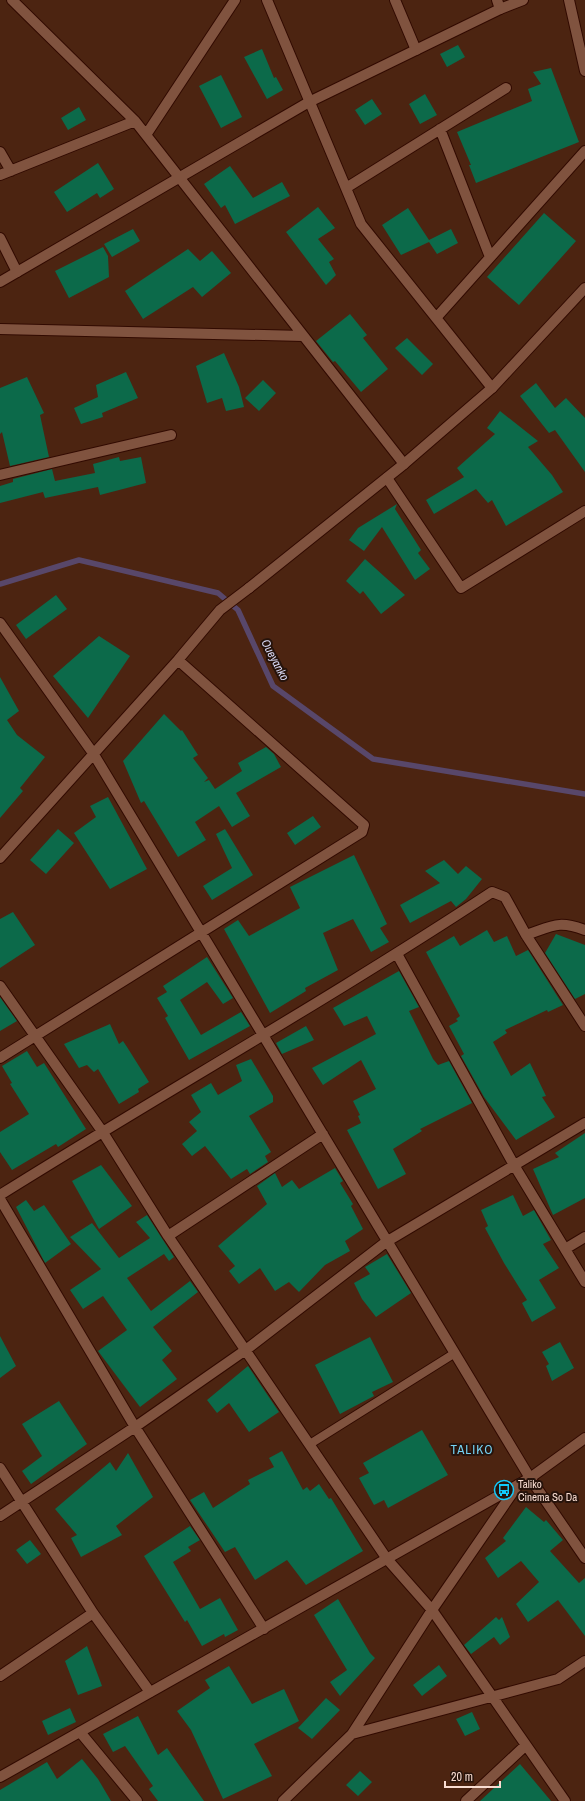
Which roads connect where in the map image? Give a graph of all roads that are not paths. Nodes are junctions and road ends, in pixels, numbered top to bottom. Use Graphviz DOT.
graph roads {
  1 [pos="12,0"];
  2 [pos="235,0"];
  3 [pos="267,0"];
  4 [pos="394,0"];
  5 [pos="523,0"];
  6 [pos="569,0"];
  7 [pos="499,4"];
  8 [pos="416,50"];
  9 [pos="585,71"];
  10 [pos="506,88"];
  11 [pos="309,102"];
  12 [pos="135,120"];
  13 [pos="440,129"];
  14 [pos="146,135"];
  15 [pos="0,152"];
  16 [pos="585,152"];
  17 [pos="11,171"];
  18 [pos="0,175"];
  19 [pos="179,178"];
  20 [pos="346,188"];
  21 [pos="0,238"];
  22 [pos="490,257"];
  23 [pos="18,272"];
  24 [pos="0,282"];
  25 [pos="585,288"];
  26 [pos="436,318"];
  27 [pos="0,329"];
  28 [pos="303,336"];
  29 [pos="492,388"];
  30 [pos="171,436"];
  31 [pos="404,464"];
  32 [pos="0,475"];
  33 [pos="387,478"];
  34 [pos="585,511"];
  35 [pos="0,623"];
  36 [pos="178,660"];
  37 [pos="93,753"];
  38 [pos="0,858"];
  39 [pos="585,930"];
  40 [pos="201,932"];
  41 [pos="526,935"];
  42 [pos="397,954"];
  43 [pos="0,986"];
  44 [pos="585,1026"];
  45 [pos="35,1036"];
  46 [pos="263,1036"];
  47 [pos="0,1058"];
  48 [pos="585,1123"];
  49 [pos="102,1131"];
  50 [pos="323,1134"];
  51 [pos="514,1165"];
  52 [pos="0,1195"];
  53 [pos="0,1199"];
  54 [pos="168,1236"];
  55 [pos="585,1237"];
  56 [pos="386,1242"];
  57 [pos="565,1249"];
  58 [pos="585,1282"];
  59 [pos="247,1349"];
  60 [pos="455,1354"];
  61 [pos="135,1427"];
  62 [pos="585,1438"];
  63 [pos="310,1444"];
  64 [pos="0,1468"];
  65 [pos="530,1478"];
  66 [pos="518,1485"];
  67 [pos="21,1502"];
  68 [pos="0,1516"];
  69 [pos="585,1558"];
  70 [pos="387,1559"];
  71 [pos="432,1610"];
  72 [pos="93,1613"];
  73 [pos="264,1628"];
  74 [pos="585,1661"];
  75 [pos="0,1676"];
  76 [pos="150,1692"];
  77 [pos="492,1696"];
  78 [pos="80,1732"];
  79 [pos="352,1734"];
  80 [pos="526,1745"];
  81 [pos="0,1777"];
  82 [pos="137,1801"];
  83 [pos="283,1801"];
  84 [pos="466,1801"];
  85 [pos="565,1801"];
  1 -- 12 [label="street"];
  2 -- 14 [label="street"];
  3 -- 11 [label="street"];
  4 -- 8 [label="street"];
  5 -- 7 [label="street"];
  6 -- 9 [label="street"];
  7 -- 8 [label="street"];
  8 -- 11 [label="street"];
  10 -- 13 [label="street"];
  11 -- 19 [label="street"];
  11 -- 20 [label="street"];
  12 -- 14 [label="street"];
  12 -- 17 [label="street"];
  13 -- 20 [label="street"];
  13 -- 22 [label="street"];
  14 -- 19 [label="street"];
  15 -- 17 [label="street"];
  16 -- 22 [label="street"];
  17 -- 18 [label="street"];
  19 -- 23 [label="street"];
  19 -- 28 [label="street"];
  20 -- 26 [label="street"];
  21 -- 23 [label="street"];
  22 -- 26 [label="street"];
  23 -- 24 [label="street"];
  25 -- 29 [label="street"];
  26 -- 29 [label="street"];
  27 -- 28 [label="street"];
  28 -- 31 [label="street"];
  29 -- 31 [label="street"];
  30 -- 32 [label="street"];
  31 -- 33 [label="street"];
  33 -- 34 [label="street"];
  33 -- 36 [label="street"];
  35 -- 37 [label="street"];
  36 -- 37 [label="street"];
  36 -- 40 [label="street"];
  37 -- 38 [label="street"];
  37 -- 40 [label="street"];
  39 -- 41 [label="street"];
  40 -- 45 [label="street"];
  40 -- 46 [label="street"];
  41 -- 42 [label="street"];
  41 -- 44 [label="street"];
  42 -- 46 [label="street"];
  42 -- 51 [label="street"];
  43 -- 45 [label="street"];
  45 -- 47 [label="street"];
  45 -- 49 [label="street"];
  46 -- 49 [label="street"];
  46 -- 50 [label="street"];
  48 -- 51 [label="street"];
  49 -- 52 [label="street"];
  49 -- 54 [label="street"];
  50 -- 54 [label="street"];
  50 -- 56 [label="street"];
  51 -- 56 [label="street"];
  51 -- 57 [label="street"];
  53 -- 61 [label="street"];
  54 -- 59 [label="street"];
  55 -- 57 [label="street"];
  56 -- 59 [label="street"];
  56 -- 60 [label="street"];
  57 -- 58 [label="street"];
  59 -- 61 [label="street"];
  59 -- 63 [label="street"];
  60 -- 63 [label="lane"];
  60 -- 65 [label="street"];
  61 -- 67 [label="street"];
  61 -- 73 [label="street"];
  62 -- 65 [label="street"];
  63 -- 70 [label="street"];
  64 -- 67 [label="street"];
  65 -- 66 [label="street"];
  65 -- 69 [label="street"];
  66 -- 70 [label="street"];
  66 -- 71 [label="street"];
  67 -- 68 [label="street"];
  67 -- 72 [label="street"];
  70 -- 71 [label="street"];
  70 -- 73 [label="street"];
  71 -- 77 [label="street"];
  71 -- 79 [label="street"];
  72 -- 75 [label="street"];
  72 -- 76 [label="street"];
  73 -- 76 [label="street"];
  74 -- 77 [label="street"];
  76 -- 78 [label="street"];
  77 -- 79 [label="street"];
  77 -- 80 [label="street"];
  78 -- 81 [label="street"];
  78 -- 82 [label="street"];
  79 -- 83 [label="street"];
  80 -- 84 [label="street"];
  80 -- 85 [label="street"];
}
